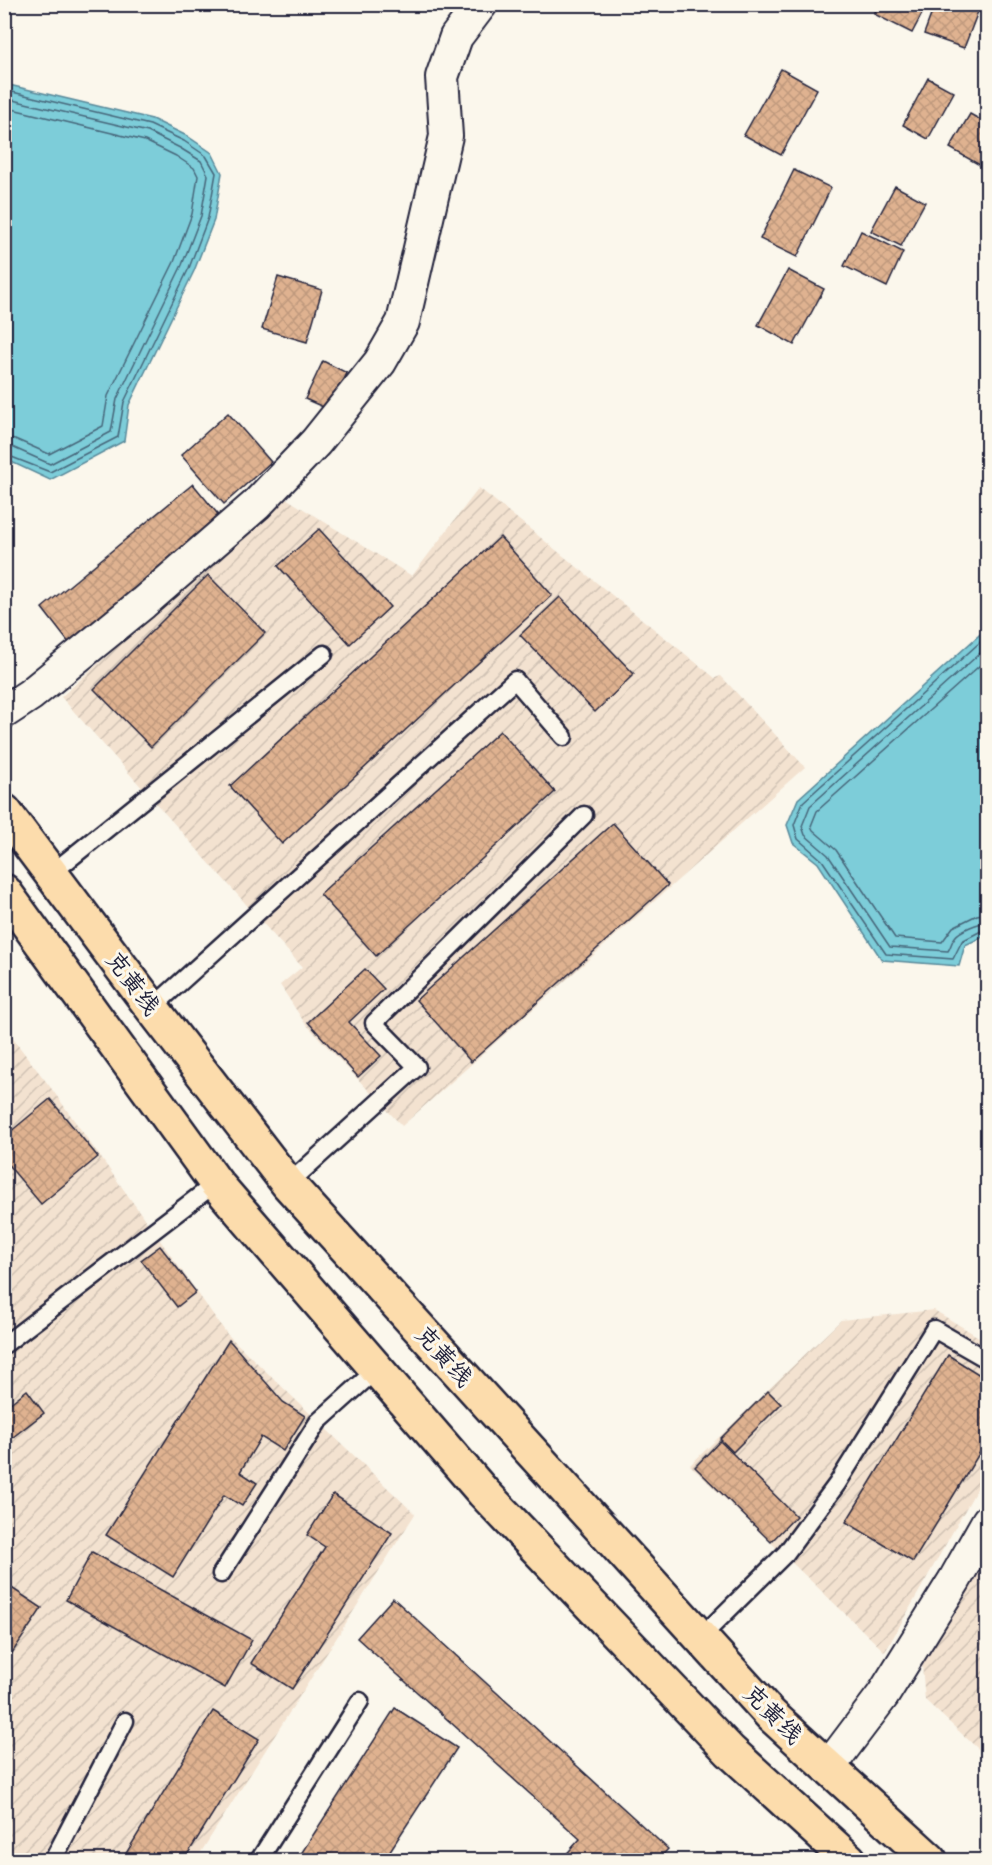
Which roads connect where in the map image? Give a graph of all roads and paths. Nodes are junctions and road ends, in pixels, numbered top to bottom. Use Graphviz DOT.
graph roads {
  1 [pos="480,4"];
  2 [pos="324,654"];
  3 [pos="4,712"];
  4 [pos="564,737"];
  5 [pos="4,811"];
  6 [pos="584,815"];
  7 [pos="52,873"];
  8 [pos="4,891"];
  9 [pos="152,1008"];
  10 [pos="216,1183"];
  11 [pos="288,1184"];
  12 [pos="4,1345"];
  13 [pos="987,1360"];
  14 [pos="377,1369"];
  15 [pos="987,1521"];
  16 [pos="221,1574"];
  17 [pos="700,1638"];
  18 [pos="360,1701"];
  19 [pos="125,1722"];
  20 [pos="828,1768"];
  21 [pos="53,1860"];
  22 [pos="259,1860"];
  23 [pos="849,1860"];
  24 [pos="930,1860"];
  1 -- 3 [label="street"];
  2 -- 7 [label="lane"];
  4 -- 9 [label="lane"];
  5 -- 7 [label="highway, 克黄线"];
  6 -- 11 [label="lane"];
  7 -- 9 [label="highway, 克黄线"];
  8 -- 10 [label="highway, 克黄线"];
  9 -- 11 [label="highway, 克黄线"];
  10 -- 12 [label="lane"];
  10 -- 14 [label="highway, 克黄线"];
  11 -- 17 [label="highway, 克黄线"];
  13 -- 17 [label="lane"];
  14 -- 16 [label="lane"];
  14 -- 23 [label="highway, 克黄线"];
  15 -- 20 [label="street"];
  17 -- 20 [label="highway, 克黄线"];
  18 -- 22 [label="lane"];
  19 -- 21 [label="lane"];
  20 -- 24 [label="highway, 克黄线"];
}
